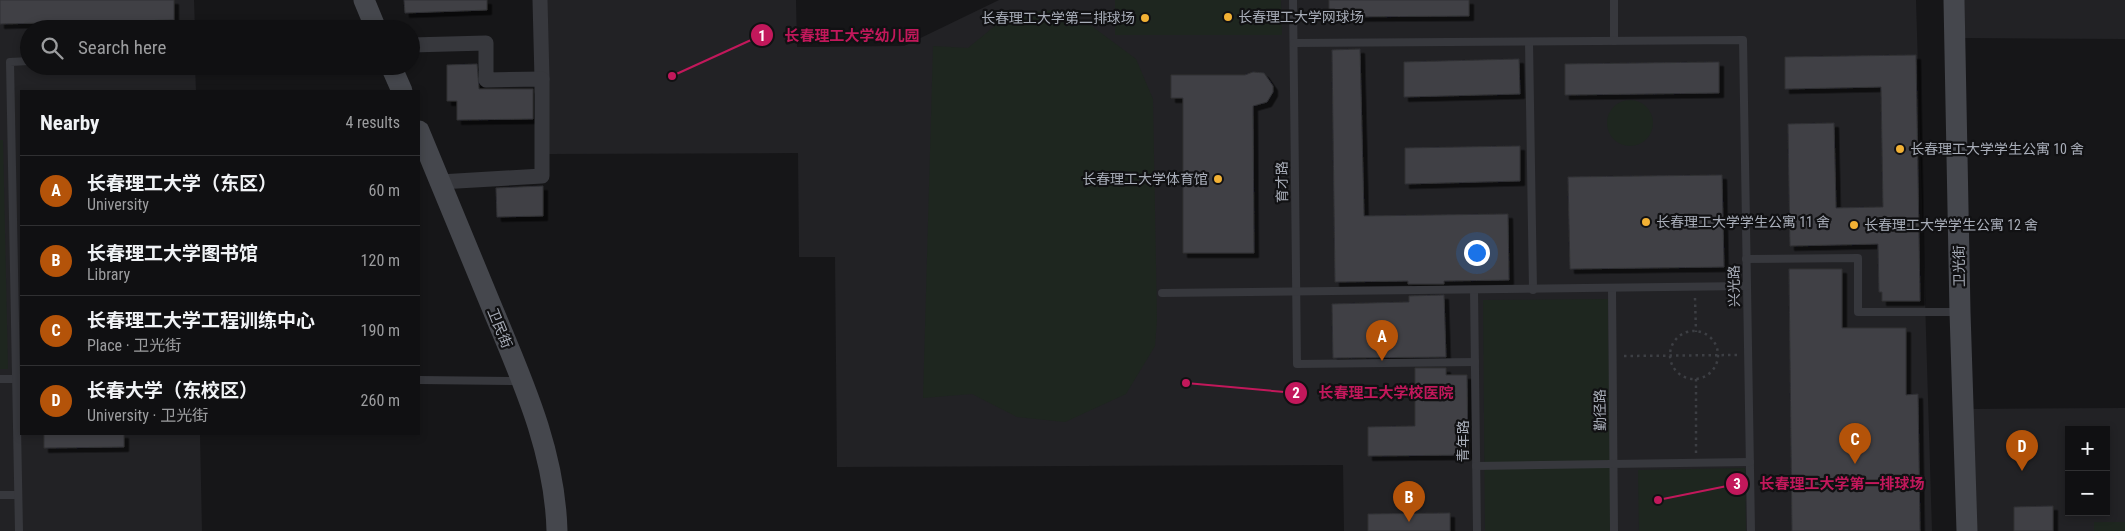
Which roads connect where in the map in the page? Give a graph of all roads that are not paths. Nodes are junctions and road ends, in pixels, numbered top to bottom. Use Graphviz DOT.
graph roads {
  1 [pos="364,0"];
  2 [pos="540,0"];
  3 [pos="1293,0"];
  4 [pos="1614,0"];
  5 [pos="1954,0"];
  6 [pos="372,20"];
  7 [pos="1614,41"];
  8 [pos="1529,42"];
  9 [pos="1294,43"];
  10 [pos="420,45"];
  11 [pos="20,61"];
  12 [pos="395,75"];
  13 [pos="542,80"];
  14 [pos="402,90"];
  15 [pos="420,133"];
  16 [pos="20,160"];
  17 [pos="12,161"];
  18 [pos="440,182"];
  19 [pos="1746,259"];
  20 [pos="1747,286"];
  21 [pos="18,289"];
  22 [pos="1612,289"];
  23 [pos="1474,290"];
  24 [pos="1533,290"];
  25 [pos="1296,292"];
  26 [pos="1162,293"];
  27 [pos="1960,312"];
  28 [pos="1475,362"];
  29 [pos="0,379"];
  30 [pos="19,379"];
  31 [pos="420,380"];
  32 [pos="522,381"];
  33 [pos="1750,462"];
  34 [pos="1613,464"];
  35 [pos="1476,466"];
  36 [pos="0,495"];
  37 [pos="18,495"];
  38 [pos="19,531"];
  39 [pos="556,531"];
  40 [pos="1477,531"];
  41 [pos="1614,531"];
  42 [pos="1751,531"];
  43 [pos="1967,531"];
  1 -- 6 [label="main road"];
  2 -- 13 [label="street"];
  3 -- 9 [label="lane, 育才路"];
  4 -- 7 [label="lane"];
  5 -- 27 [label="main road, 卫光街"];
  7 -- 8 [label="lane"];
  7 -- 19 [label="lane, 兴光路"];
  8 -- 9 [label="lane"];
  8 -- 24 [label="lane"];
  9 -- 25 [label="lane, 育才路"];
  10 -- 13 [label="street"];
  11 -- 17 [label="lane"];
  12 -- 14 [label="main road"];
  13 -- 18 [label="street"];
  15 -- 18 [label="main road, 卫民街"];
  16 -- 17 [label="lane"];
  17 -- 21 [label="lane"];
  18 -- 32 [label="main road, 卫民街"];
  19 -- 20 [label="lane, 兴光路"];
  19 -- 27 [label="lane"];
  20 -- 22 [label="lane"];
  20 -- 33 [label="lane, 兴光路"];
  21 -- 30 [label="lane"];
  22 -- 24 [label="lane"];
  22 -- 34 [label="lane, 勤径路"];
  23 -- 24 [label="lane"];
  23 -- 25 [label="lane"];
  23 -- 28 [label="lane, 青年路"];
  25 -- 26 [label="lane"];
  25 -- 28 [label="lane, 育才路"];
  27 -- 43 [label="main road, 卫光街"];
  28 -- 35 [label="lane, 青年路"];
  29 -- 30 [label="lane"];
  30 -- 37 [label="lane"];
  31 -- 32 [label="lane"];
  32 -- 39 [label="main road, 卫民街"];
  33 -- 34 [label="lane"];
  33 -- 42 [label="lane, 兴光路"];
  34 -- 35 [label="lane"];
  34 -- 41 [label="lane, 勤径路"];
  35 -- 40 [label="lane, 青年路"];
  36 -- 37 [label="lane"];
  37 -- 38 [label="lane"];
}
